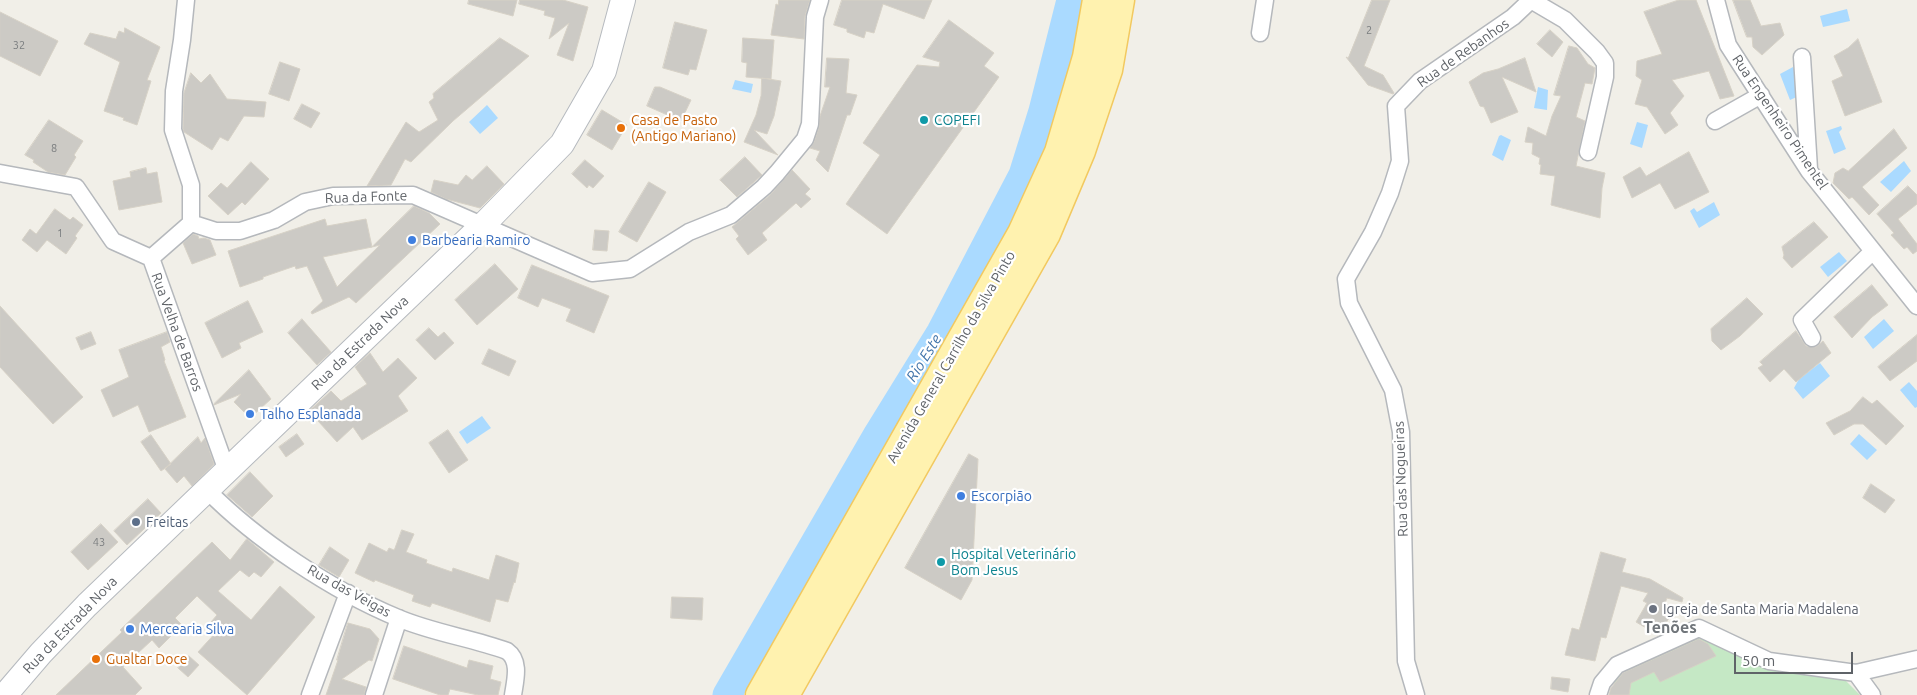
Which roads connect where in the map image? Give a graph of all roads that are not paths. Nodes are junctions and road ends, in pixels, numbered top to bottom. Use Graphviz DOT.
graph roads {
  1 [pos="186,0"];
  2 [pos="623,0"];
  3 [pos="820,0"];
  4 [pos="1096,0"];
  5 [pos="1121,0"];
  6 [pos="1265,0"];
  7 [pos="1531,0"];
  8 [pos="1716,0"];
  9 [pos="1260,33"];
  10 [pos="1802,57"];
  11 [pos="1760,95"];
  12 [pos="1396,106"];
  13 [pos="1715,121"];
  14 [pos="1588,152"];
  15 [pos="1809,171"];
  16 [pos="0,174"];
  17 [pos="191,223"];
  18 [pos="483,225"];
  19 [pos="1873,251"];
  20 [pos="151,258"];
  21 [pos="1917,306"];
  22 [pos="1812,338"];
  23 [pos="227,471"];
  24 [pos="207,490"];
  25 [pos="348,593"];
  26 [pos="399,618"];
  27 [pos="1917,658"];
  28 [pos="1856,673"];
  29 [pos="5,695"];
  30 [pos="310,695"];
  31 [pos="374,695"];
  32 [pos="513,695"];
  33 [pos="759,695"];
  34 [pos="786,695"];
  35 [pos="1416,695"];
  36 [pos="1598,695"];
  37 [pos="1872,695"];
  1 -- 17 [label="street"];
  2 -- 18 [label="main road, Rua da Estrada Nova"];
  3 -- 18 [label="street, Rua da Fonte"];
  4 -- 33 [label="main road, Avenida General Carrilho da Silva Pinto"];
  5 -- 34 [label="main road, Avenida General Carrilho da Silva Pinto"];
  6 -- 9 [label="street"];
  7 -- 12 [label="street, Rua de Rebanhos"];
  7 -- 14 [label="street"];
  8 -- 11 [label="street, Rua Engenheiro Pimentel"];
  10 -- 15 [label="street"];
  11 -- 13 [label="street"];
  11 -- 15 [label="street, Rua Engenheiro Pimentel"];
  12 -- 35 [label="street, Rua das Nogueiras"];
  15 -- 19 [label="street, Rua Engenheiro Pimentel"];
  16 -- 20 [label="street"];
  17 -- 18 [label="street, Rua da Fonte"];
  17 -- 20 [label="street, Rua Velha de Barros"];
  18 -- 23 [label="main road, Rua da Estrada Nova"];
  19 -- 21 [label="street, Rua Engenheiro Pimentel"];
  19 -- 22 [label="street"];
  20 -- 23 [label="street, Rua Velha de Barros"];
  23 -- 24 [label="main road, Rua da Estrada Nova"];
  24 -- 25 [label="street, Rua das Veigas"];
  24 -- 29 [label="main road, Rua da Estrada Nova"];
  25 -- 26 [label="street, Rua das Veigas"];
  25 -- 30 [label="street"];
  26 -- 31 [label="street"];
  26 -- 32 [label="street, Rua das Veigas"];
  27 -- 28 [label="street"];
  28 -- 36 [label="street"];
  28 -- 37 [label="street"];
}
